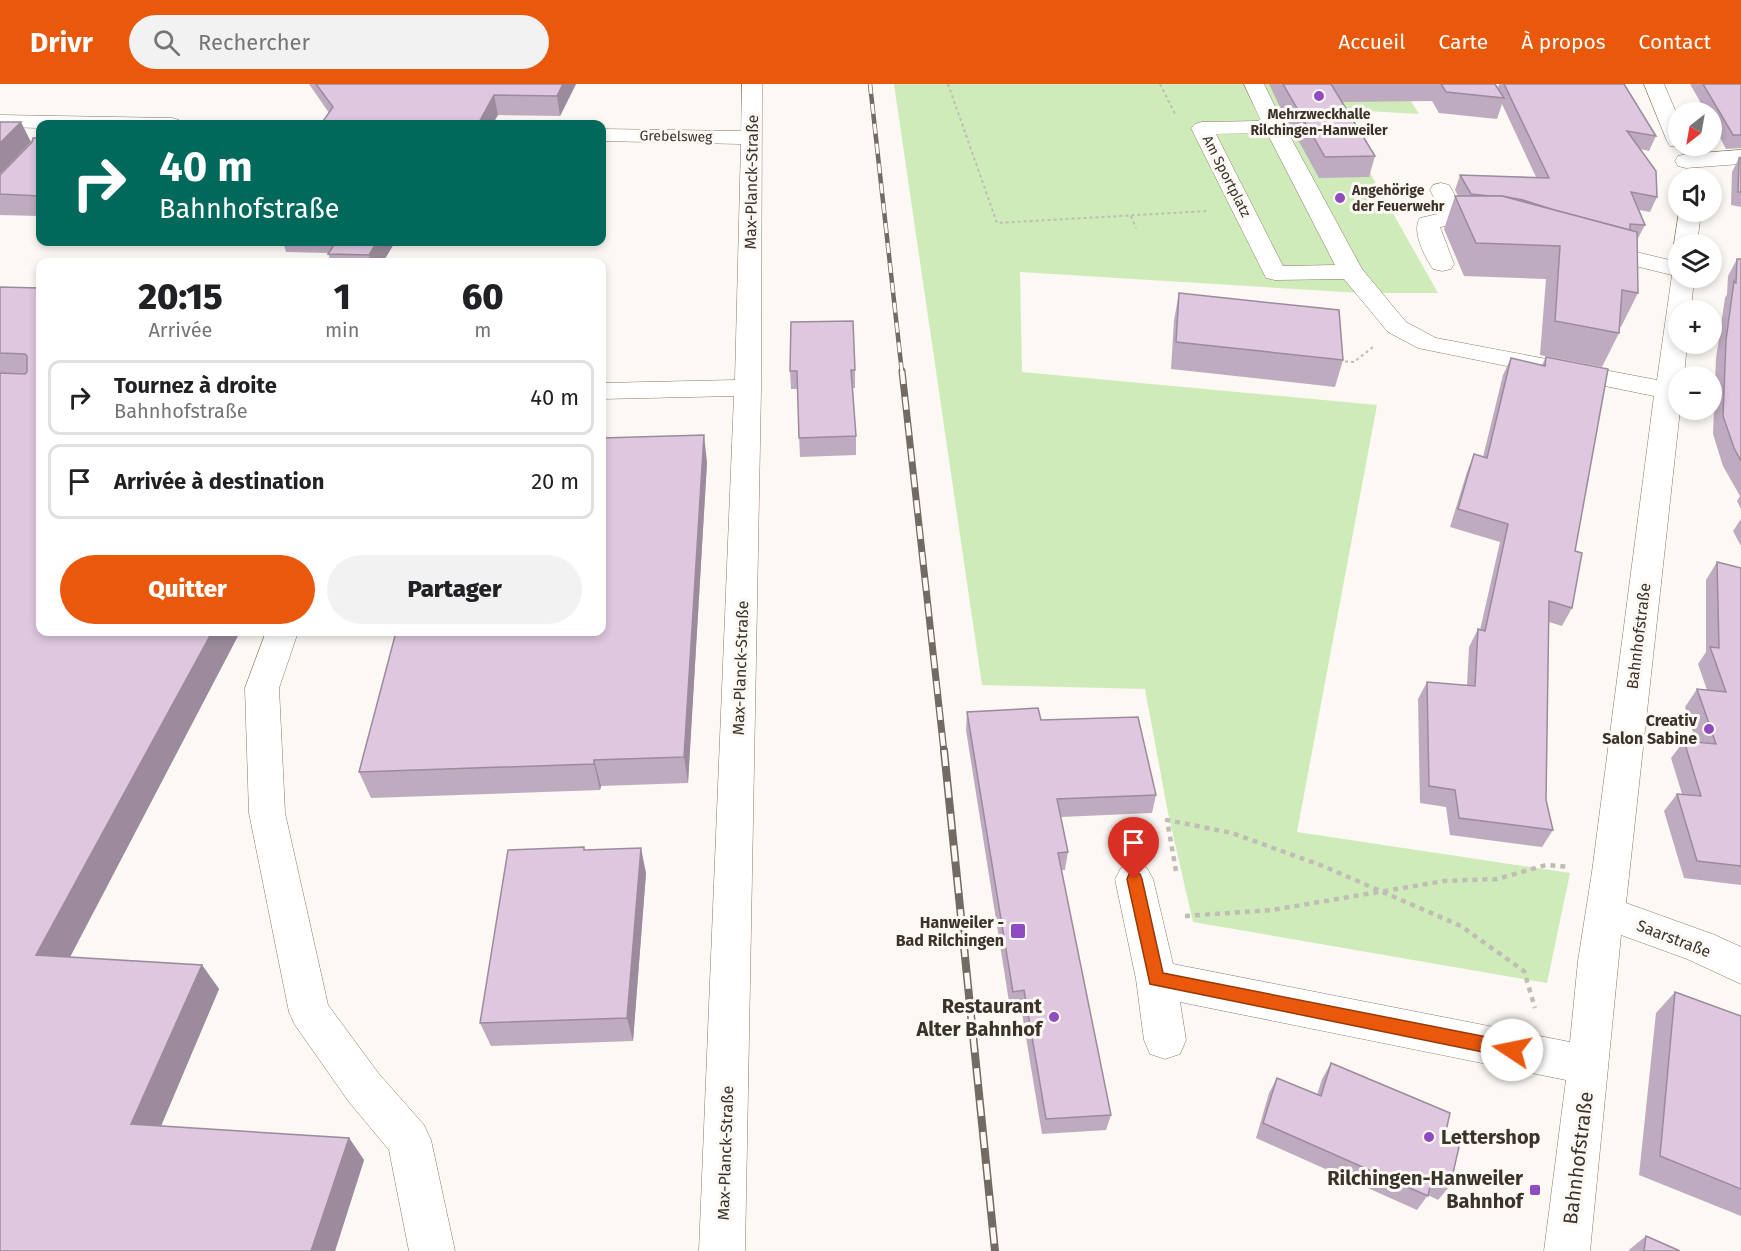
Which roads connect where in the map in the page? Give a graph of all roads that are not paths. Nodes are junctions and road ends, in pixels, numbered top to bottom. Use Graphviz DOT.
graph roads {
  1 [pos="752,84"];
  2 [pos="1254,84"];
  3 [pos="1654,84"];
  4 [pos="1668,119"];
  5 [pos="0,120"];
  6 [pos="36,122"];
  7 [pos="1274,127"];
  8 [pos="606,135"];
  9 [pos="751,138"];
  10 [pos="1683,156"];
  11 [pos="1741,157"];
  12 [pos="1441,190"];
  13 [pos="1456,217"];
  14 [pos="1516,224"];
  15 [pos="1576,244"];
  16 [pos="1442,264"];
  17 [pos="1668,267"];
  18 [pos="1350,272"];
  19 [pos="1681,288"];
  20 [pos="748,388"];
  21 [pos="1667,390"];
  22 [pos="606,392"];
  23 [pos="281,636"];
  24 [pos="1134,879"];
  25 [pos="1606,914"];
  26 [pos="1741,966"];
  27 [pos="1156,979"];
  28 [pos="1165,1040"];
  29 [pos="1589,1065"];
  30 [pos="432,1251"];
  31 [pos="722,1251"];
  32 [pos="1567,1251"];
  1 -- 9 [label="street, Max-Planck-Straße"];
  2 -- 7 [label="street"];
  3 -- 4 [label="street"];
  5 -- 6 [label="street"];
  7 -- 18 [label="street"];
  7 -- 18 [label="street, Am Sportplatz"];
  8 -- 9 [label="street, Grebelsweg"];
  9 -- 20 [label="street, Max-Planck-Straße"];
  10 -- 11 [label="street"];
  12 -- 13 [label="street"];
  13 -- 14 [label="street"];
  13 -- 16 [label="street"];
  15 -- 17 [label="street"];
  18 -- 21 [label="street"];
  19 -- 21 [label="street, Bahnhofstraße"];
  20 -- 22 [label="street"];
  20 -- 31 [label="street, Max-Planck-Straße"];
  21 -- 25 [label="street, Bahnhofstraße"];
  23 -- 30 [label="street"];
  24 -- 27 [label="street"];
  25 -- 26 [label="street, Saarstraße"];
  25 -- 29 [label="street, Bahnhofstraße"];
  27 -- 28 [label="street"];
  27 -- 29 [label="street"];
  29 -- 32 [label="street, Bahnhofstraße"];
}
